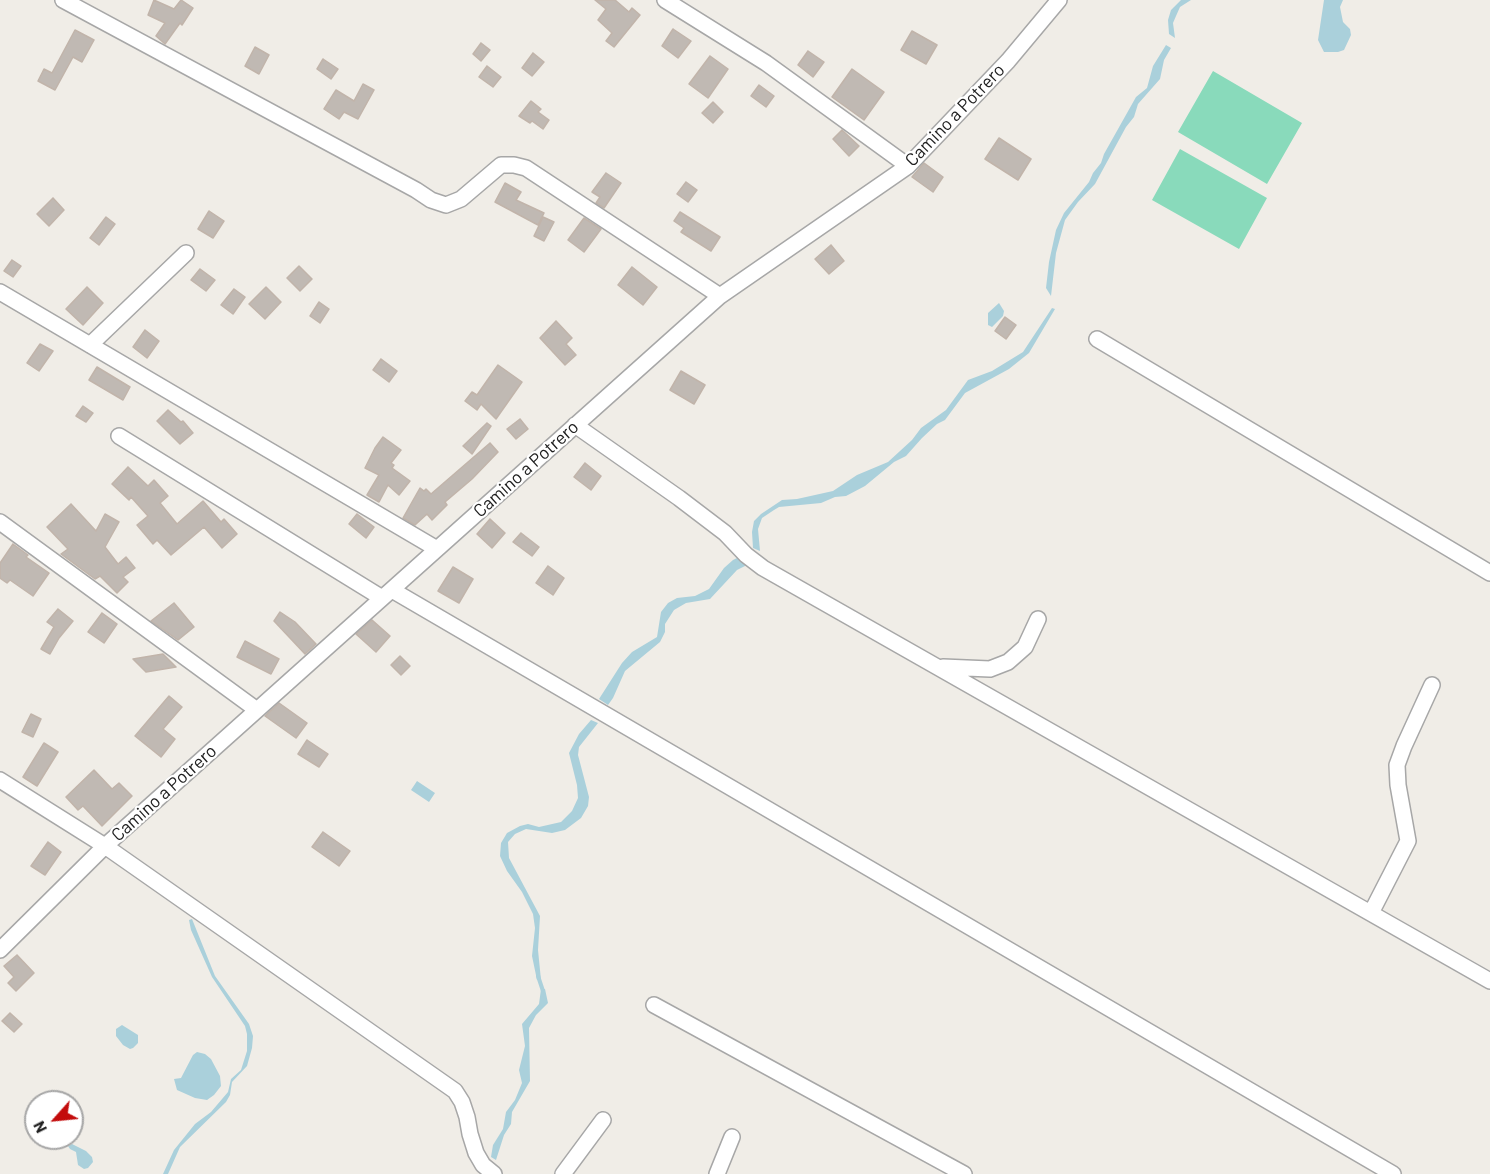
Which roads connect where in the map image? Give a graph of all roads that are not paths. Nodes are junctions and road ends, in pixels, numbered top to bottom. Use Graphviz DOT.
graph roads {
  1 [pos="63,0"];
  2 [pos="665,0"];
  3 [pos="1059,0"];
  4 [pos="908,166"];
  5 [pos="186,253"];
  6 [pos="0,292"];
  7 [pos="720,296"];
  8 [pos="1097,339"];
  9 [pos="90,345"];
  10 [pos="575,426"];
  11 [pos="120,436"];
  12 [pos="0,522"];
  13 [pos="437,549"];
  14 [pos="1487,574"];
  15 [pos="387,594"];
  16 [pos="1038,619"];
  17 [pos="937,667"];
  18 [pos="1432,685"];
  19 [pos="257,710"];
  20 [pos="0,780"];
  21 [pos="105,846"];
  22 [pos="1371,913"];
  23 [pos="0,950"];
  24 [pos="1490,981"];
  25 [pos="654,1005"];
  26 [pos="603,1120"];
  27 [pos="732,1137"];
  28 [pos="494,1174"];
  29 [pos="563,1174"];
  30 [pos="717,1174"];
  31 [pos="964,1174"];
  32 [pos="1394,1174"];
  1 -- 7 [label="street"];
  2 -- 4 [label="street"];
  3 -- 4 [label="street, Camino a Potrero"];
  4 -- 7 [label="street, Camino a Potrero"];
  5 -- 9 [label="street"];
  6 -- 9 [label="street"];
  7 -- 10 [label="street, Camino a Potrero"];
  8 -- 14 [label="street"];
  9 -- 13 [label="street"];
  10 -- 13 [label="street, Camino a Potrero"];
  10 -- 17 [label="street"];
  11 -- 15 [label="street"];
  12 -- 19 [label="street"];
  13 -- 15 [label="street, Camino a Potrero"];
  15 -- 19 [label="street, Camino a Potrero"];
  15 -- 32 [label="street"];
  16 -- 17 [label="street"];
  17 -- 22 [label="street"];
  18 -- 22 [label="street"];
  19 -- 21 [label="street, Camino a Potrero"];
  20 -- 21 [label="street"];
  21 -- 23 [label="street, Camino a Potrero"];
  21 -- 28 [label="street"];
  22 -- 24 [label="street"];
  25 -- 31 [label="street"];
  26 -- 29 [label="street"];
  27 -- 30 [label="street"];
}
